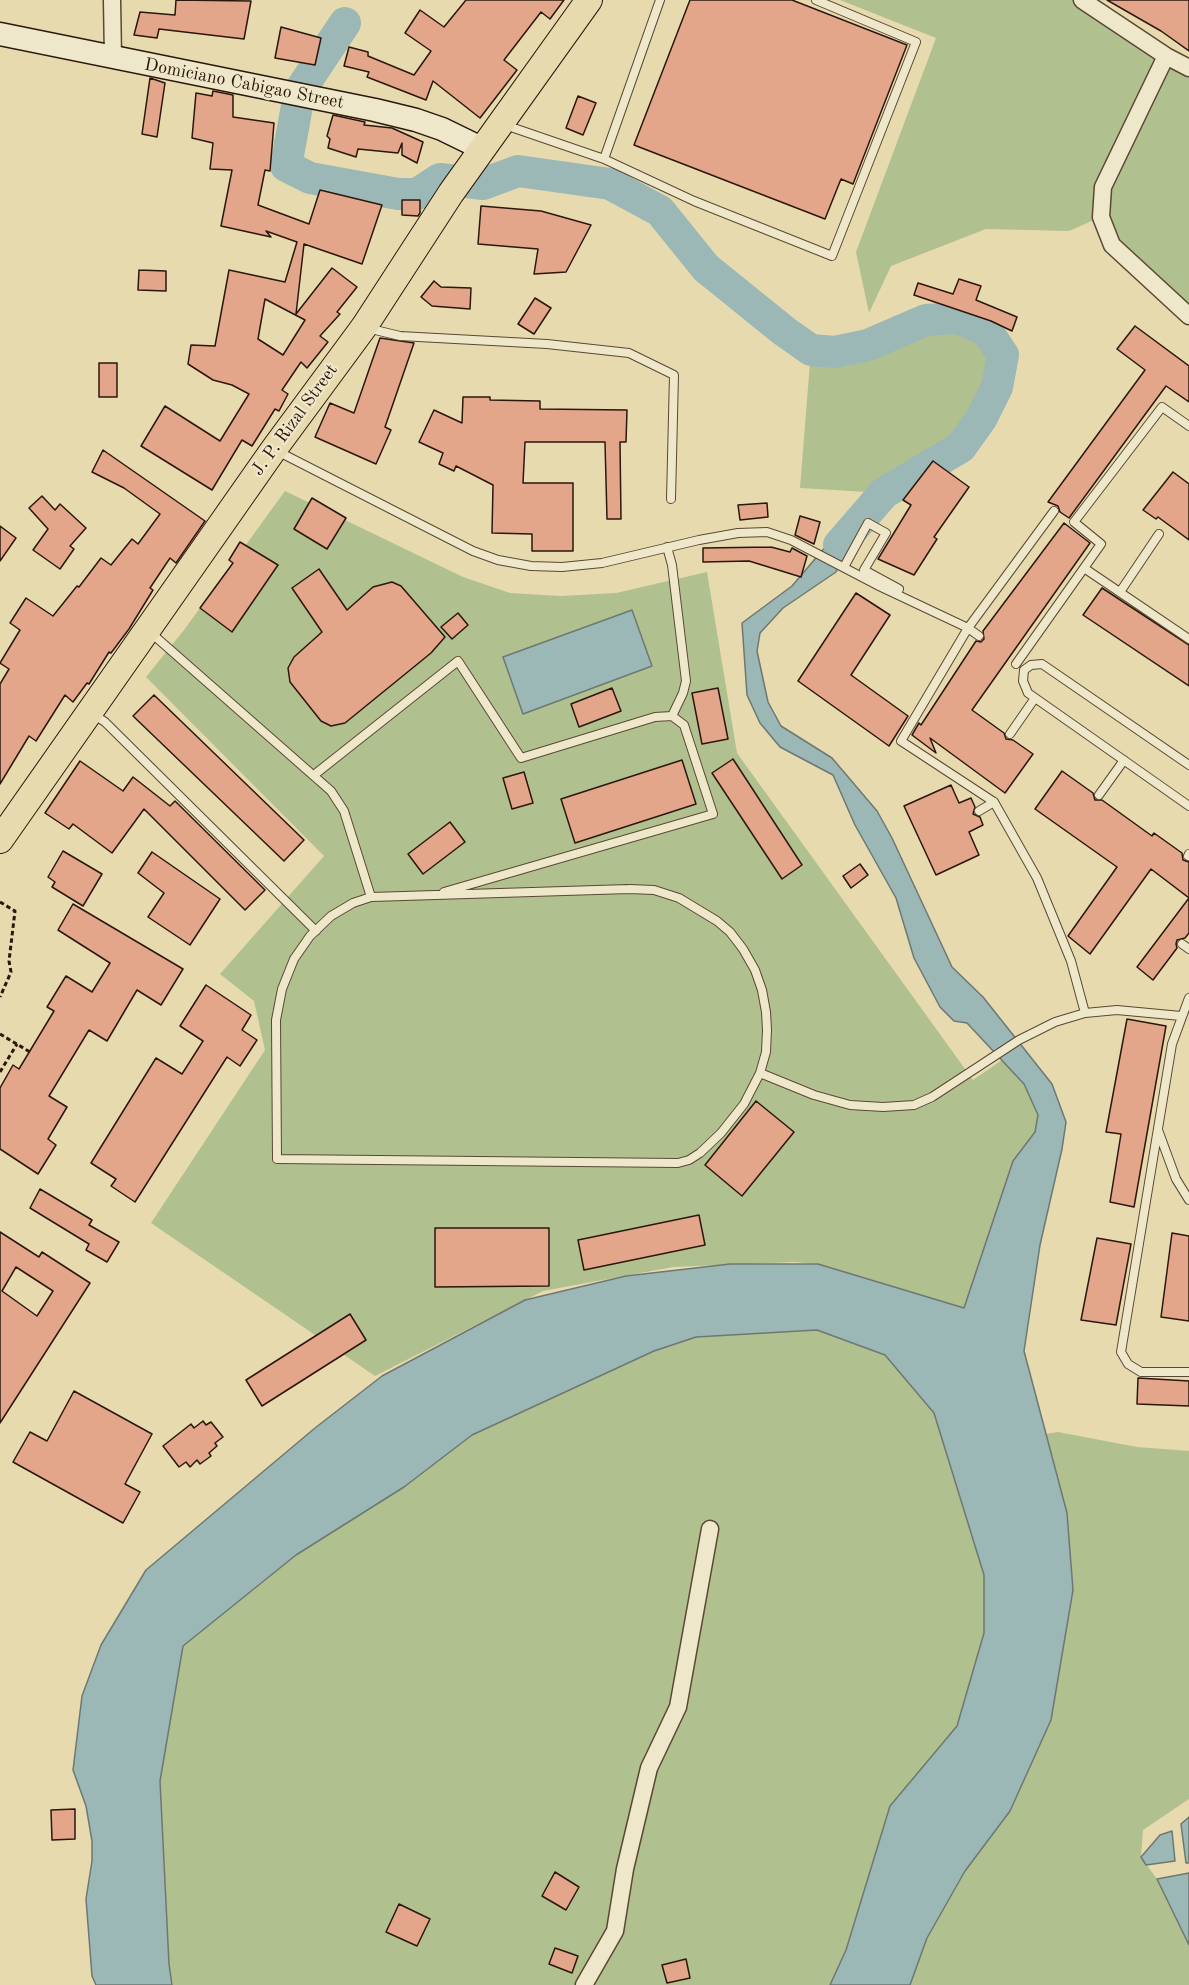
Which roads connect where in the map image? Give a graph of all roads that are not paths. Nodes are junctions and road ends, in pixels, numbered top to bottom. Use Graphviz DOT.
graph roads {
  1 [pos="112,0"];
  2 [pos="589,0"];
  3 [pos="660,0"];
  4 [pos="816,0"];
  5 [pos="1082,0"];
  6 [pos="0,34"];
  7 [pos="1166,56"];
  8 [pos="113,57"];
  9 [pos="1189,68"];
  10 [pos="502,124"];
  11 [pos="476,159"];
  12 [pos="604,159"];
  13 [pos="1189,316"];
  14 [pos="364,327"];
  15 [pos="1189,426"];
  16 [pos="274,449"];
  17 [pos="671,499"];
  18 [pos="1054,511"];
  19 [pos="1159,534"];
  20 [pos="667,547"];
  21 [pos="843,566"];
  22 [pos="1084,568"];
  23 [pos="1120,592"];
  24 [pos="897,594"];
  25 [pos="968,628"];
  26 [pos="147,630"];
  27 [pos="979,636"];
  28 [pos="1189,639"];
  29 [pos="1024,670"];
  30 [pos="1035,698"];
  31 [pos="90,712"];
  32 [pos="672,716"];
  33 [pos="1010,734"];
  34 [pos="1124,760"];
  35 [pos="1189,765"];
  36 [pos="314,775"];
  37 [pos="1099,795"];
  38 [pos="994,802"];
  39 [pos="1189,806"];
  40 [pos="979,811"];
  41 [pos="0,840"];
  42 [pos="432,895"];
  43 [pos="371,897"];
  44 [pos="316,931"];
  45 [pos="1189,998"];
  46 [pos="1085,1013"];
  47 [pos="1181,1016"];
  48 [pos="760,1073"];
  49 [pos="1157,1130"];
  50 [pos="1189,1200"];
  51 [pos="1189,1372"];
  52 [pos="710,1529"];
  53 [pos="584,1985"];
  1 -- 8 [label="street"];
  2 -- 10 [label="main road, J. P. Rizal Street"];
  3 -- 12 [label="lane"];
  4 -- 12 [label="lane"];
  5 -- 7 [label="street"];
  6 -- 8 [label="street, Domiciano Cabigao Street"];
  7 -- 9 [label="street"];
  7 -- 13 [label="street"];
  8 -- 11 [label="street, Domiciano Cabigao Street"];
  10 -- 11 [label="main road, J. P. Rizal Street"];
  10 -- 12 [label="lane"];
  11 -- 14 [label="main road, J. P. Rizal Street"];
  14 -- 16 [label="main road, J. P. Rizal Street"];
  14 -- 17 [label="lane"];
  15 -- 22 [label="lane"];
  16 -- 20 [label="lane"];
  16 -- 26 [label="main road, J. P. Rizal Street"];
  18 -- 25 [label="lane"];
  19 -- 23 [label="lane"];
  20 -- 21 [label="lane"];
  20 -- 32 [label="lane"];
  21 -- 24 [label="lane"];
  21 -- 24 [label="lane"];
  22 -- 23 [label="lane"];
  22 -- 29 [label="lane"];
  23 -- 28 [label="lane"];
  24 -- 25 [label="lane"];
  25 -- 27 [label="lane"];
  25 -- 38 [label="lane"];
  26 -- 31 [label="main road, J. P. Rizal Street"];
  26 -- 36 [label="lane"];
  29 -- 30 [label="lane"];
  29 -- 35 [label="lane"];
  30 -- 33 [label="lane"];
  30 -- 34 [label="lane"];
  31 -- 41 [label="main road, J. P. Rizal Street"];
  31 -- 44 [label="lane"];
  32 -- 36 [label="lane"];
  32 -- 42 [label="lane"];
  34 -- 37 [label="lane"];
  34 -- 39 [label="lane"];
  36 -- 43 [label="lane"];
  38 -- 40 [label="lane"];
  38 -- 46 [label="lane"];
  42 -- 43 [label="lane"];
  42 -- 48 [label="lane"];
  43 -- 44 [label="lane"];
  44 -- 48 [label="lane"];
  45 -- 47 [label="lane"];
  46 -- 47 [label="lane"];
  46 -- 48 [label="lane"];
  47 -- 49 [label="lane"];
  49 -- 50 [label="lane"];
  49 -- 51 [label="lane"];
  52 -- 53 [label="street"];
}
